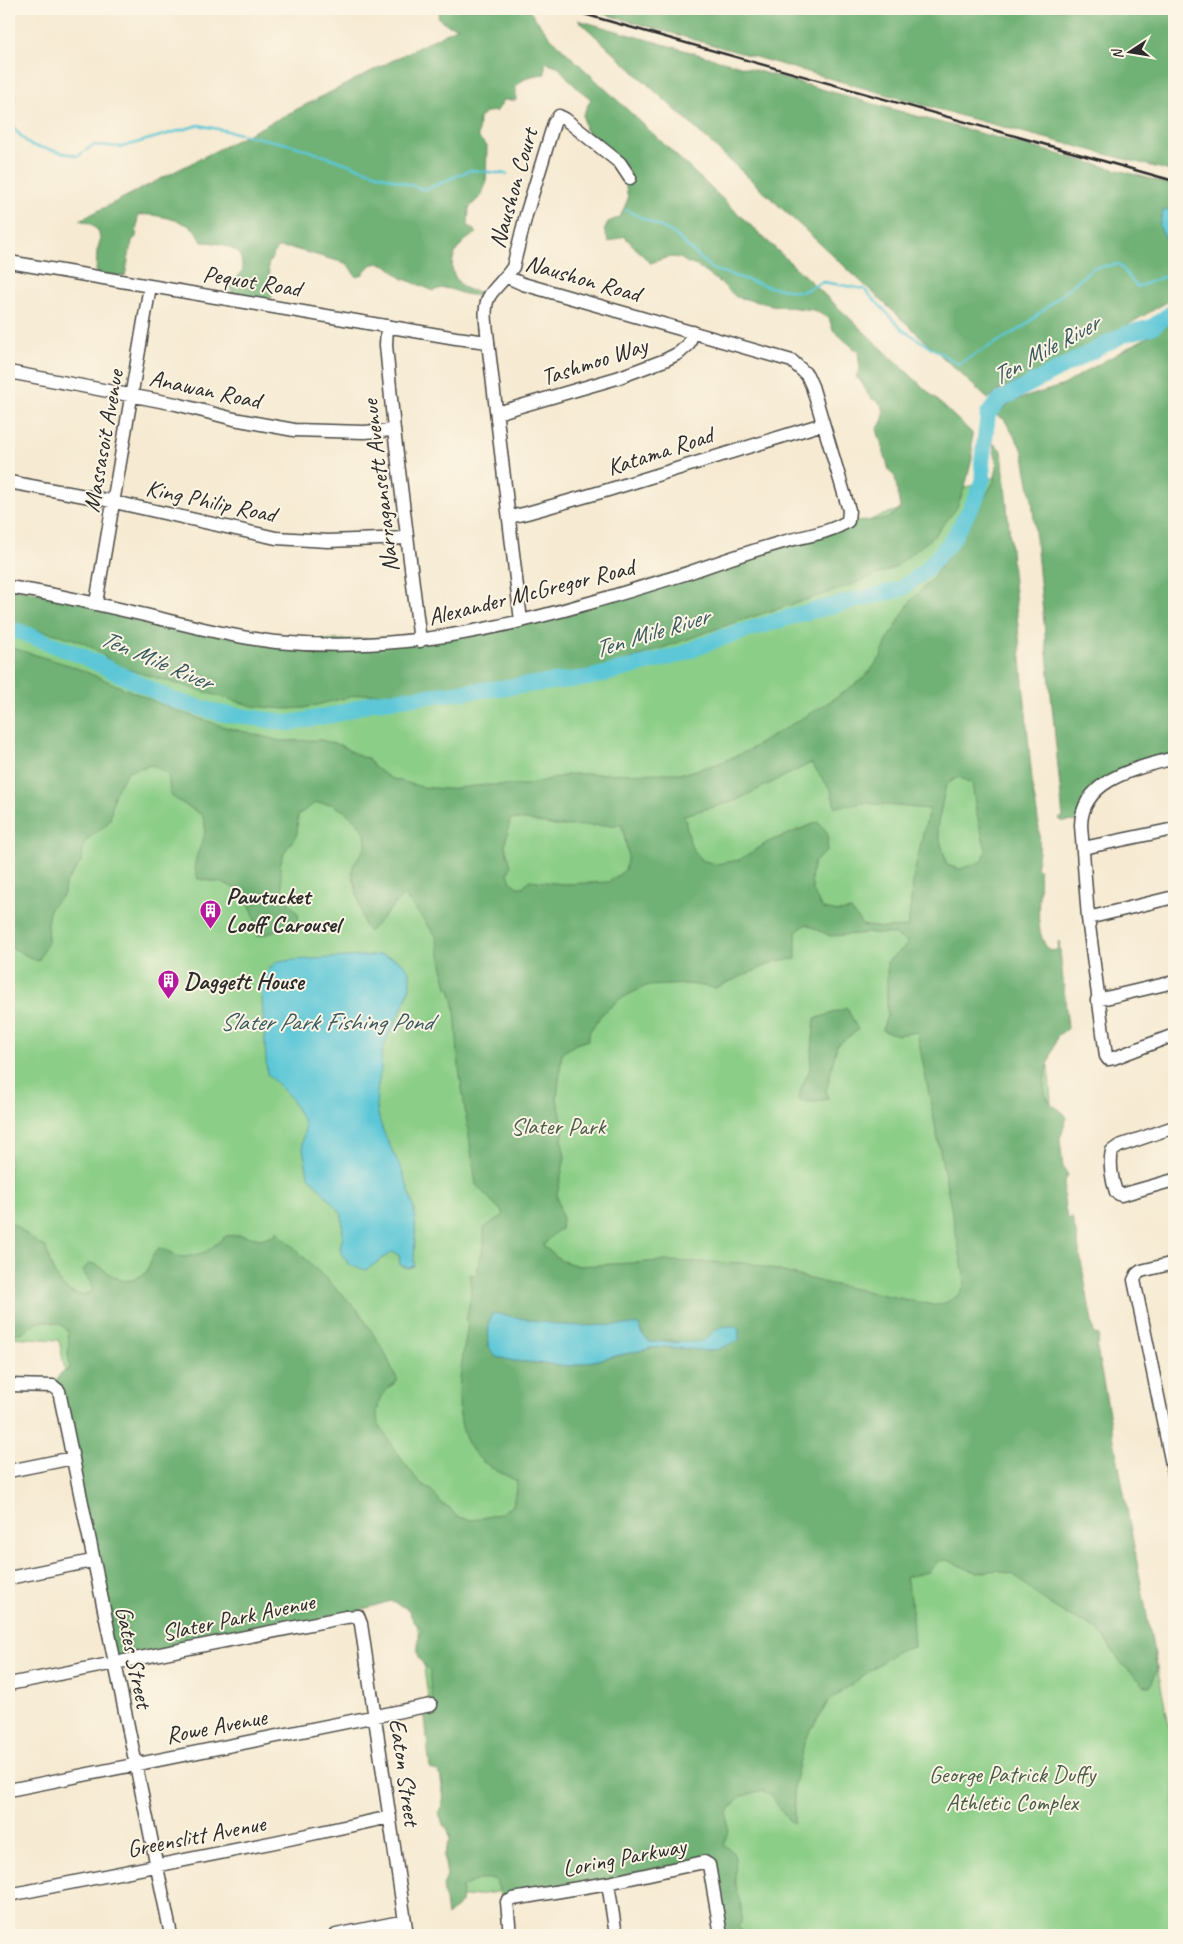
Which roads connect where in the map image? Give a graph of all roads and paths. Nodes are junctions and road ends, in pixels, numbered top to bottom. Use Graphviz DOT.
graph roads {
  1 [pos="630,178"];
  2 [pos="9,262"];
  3 [pos="506,277"];
  4 [pos="150,286"];
  5 [pos="387,326"];
  6 [pos="693,332"];
  7 [pos="488,342"];
  8 [pos="9,372"];
  9 [pos="132,395"];
  10 [pos="497,413"];
  11 [pos="822,424"];
  12 [pos="394,430"];
  13 [pos="9,482"];
  14 [pos="114,502"];
  15 [pos="510,517"];
  16 [pos="848,521"];
  17 [pos="406,538"];
  18 [pos="9,587"];
  19 [pos="96,603"];
  20 [pos="521,621"];
  21 [pos="420,641"];
  22 [pos="1174,758"];
  23 [pos="1174,829"];
  24 [pos="1083,848"];
  25 [pos="1174,897"];
  26 [pos="1088,918"];
  27 [pos="1174,982"];
  28 [pos="1097,1000"];
  29 [pos="1174,1035"];
  30 [pos="1174,1127"];
  31 [pos="1174,1180"];
  32 [pos="1174,1263"];
  33 [pos="9,1385"];
  34 [pos="73,1458"];
  35 [pos="9,1471"];
  36 [pos="1174,1474"];
  37 [pos="92,1561"];
  38 [pos="9,1578"];
  39 [pos="358,1616"];
  40 [pos="114,1664"];
  41 [pos="9,1684"];
  42 [pos="431,1705"];
  43 [pos="375,1716"];
  44 [pos="134,1764"];
  45 [pos="9,1790"];
  46 [pos="390,1817"];
  47 [pos="157,1865"];
  48 [pos="608,1883"];
  49 [pos="9,1895"];
  50 [pos="405,1921"];
  51 [pos="170,1935"];
  52 [pos="336,1935"];
  53 [pos="407,1935"];
  54 [pos="510,1935"];
  55 [pos="616,1935"];
  56 [pos="721,1935"];
  1 -- 3 [label="street, Naushon Court"];
  2 -- 4 [label="street, Pequot Road"];
  3 -- 6 [label="street, Naushon Road"];
  3 -- 7 [label="street, Naushon Road"];
  4 -- 5 [label="street, Pequot Road"];
  4 -- 9 [label="street, Massasoit Avenue"];
  5 -- 7 [label="street, Pequot Road"];
  5 -- 12 [label="street, Narragansett Avenue"];
  6 -- 10 [label="street, Tashmoo Way"];
  6 -- 11 [label="street, Naushon Road"];
  7 -- 10 [label="street, Naushon Road"];
  8 -- 9 [label="street, Anawan Road"];
  9 -- 12 [label="street, Anawan Road"];
  9 -- 14 [label="street, Massasoit Avenue"];
  10 -- 15 [label="street, Naushon Road"];
  11 -- 15 [label="street, Katama Road"];
  11 -- 16 [label="street, Naushon Road"];
  12 -- 17 [label="street, Narragansett Avenue"];
  13 -- 14 [label="street, King Philip Road"];
  14 -- 17 [label="street, King Philip Road"];
  14 -- 19 [label="street, Massasoit Avenue"];
  15 -- 20 [label="street, Naushon Road"];
  16 -- 20 [label="street, Alexander McGregor Road"];
  17 -- 21 [label="street, Narragansett Avenue"];
  18 -- 19 [label="street, Alexander McGregor Road"];
  19 -- 21 [label="street, Alexander McGregor Road"];
  20 -- 21 [label="street, Alexander McGregor Road"];
  22 -- 24 [label="street"];
  23 -- 24 [label="street"];
  24 -- 26 [label="street"];
  25 -- 26 [label="street"];
  26 -- 28 [label="street"];
  27 -- 28 [label="street"];
  28 -- 29 [label="street"];
  30 -- 31 [label="street"];
  32 -- 36 [label="street"];
  33 -- 34 [label="street, Gates Street"];
  34 -- 35 [label="street"];
  34 -- 37 [label="street, Gates Street"];
  37 -- 38 [label="street"];
  37 -- 40 [label="street, Gates Street"];
  39 -- 40 [label="street, Slater Park Avenue"];
  39 -- 43 [label="street, Eaton Street"];
  40 -- 41 [label="street, Slater Park Avenue"];
  40 -- 44 [label="street, Gates Street"];
  42 -- 43 [label="street, Rowe Avenue"];
  43 -- 44 [label="street, Rowe Avenue"];
  43 -- 46 [label="street, Eaton Street"];
  44 -- 45 [label="street, Rowe Avenue"];
  44 -- 47 [label="street, Gates Street"];
  46 -- 47 [label="street, Greenslitt Avenue"];
  46 -- 50 [label="street, Eaton Street"];
  47 -- 49 [label="street, Greenslitt Avenue"];
  47 -- 51 [label="street, Gates Street"];
  48 -- 54 [label="street, Loring Parkway"];
  48 -- 55 [label="street"];
  48 -- 56 [label="street, Loring Parkway"];
  50 -- 52 [label="street"];
  50 -- 53 [label="street, Eaton Street"];
}
